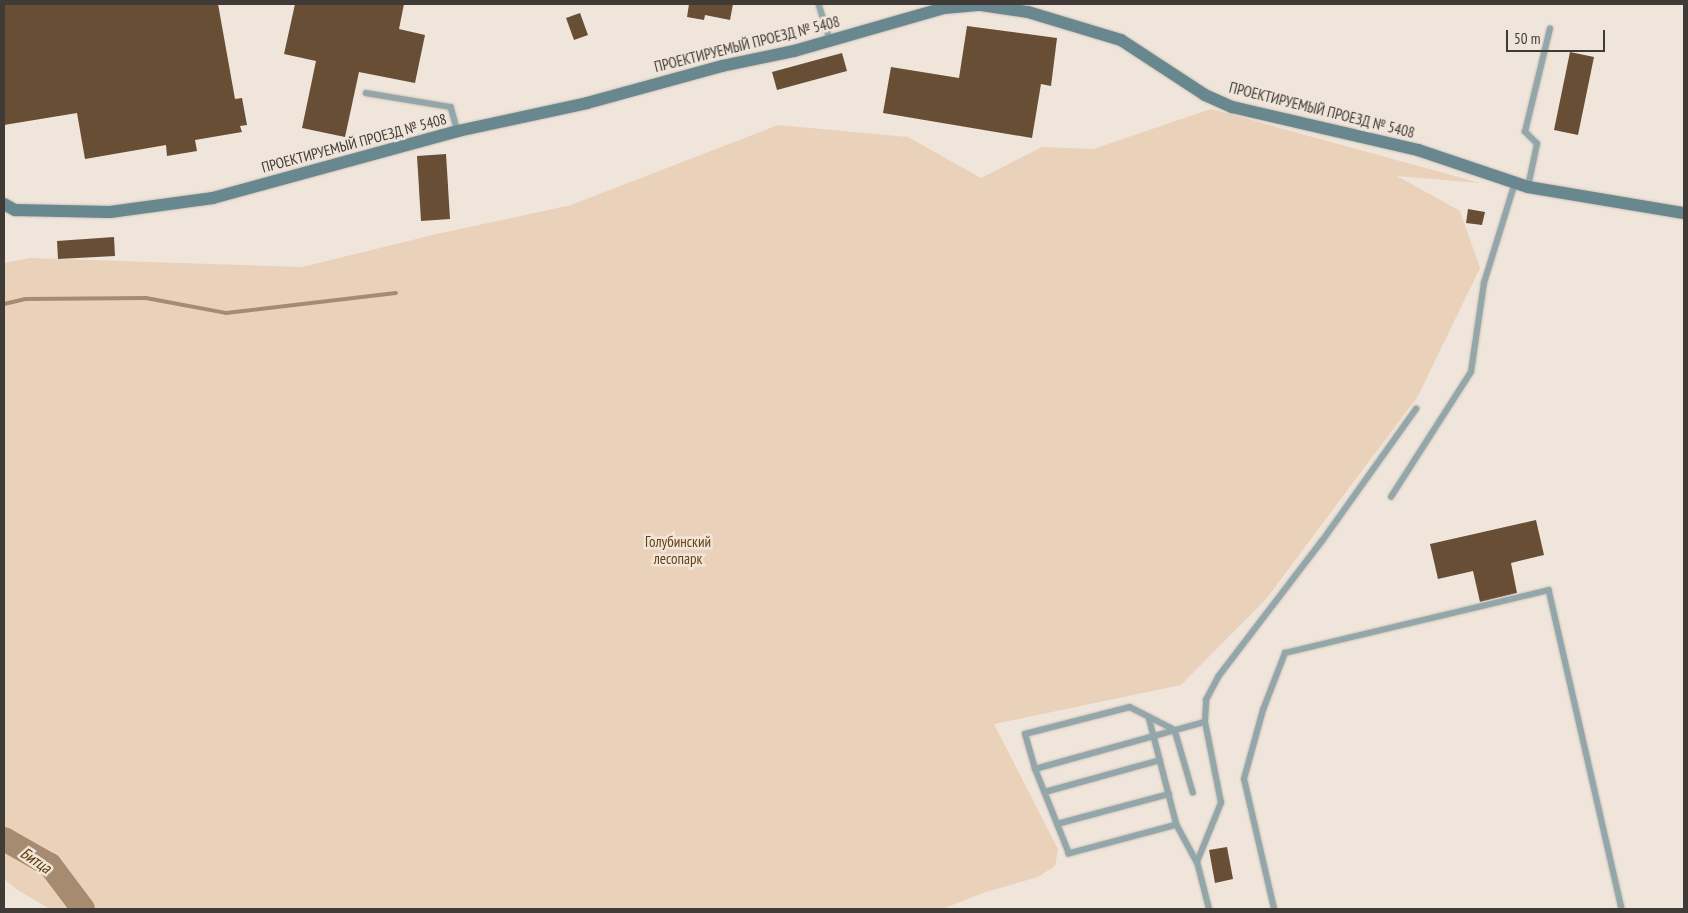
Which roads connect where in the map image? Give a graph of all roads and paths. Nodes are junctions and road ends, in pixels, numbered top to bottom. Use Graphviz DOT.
graph roads {
  1 [pos="819,4"];
  2 [pos="944,6"];
  3 [pos="1550,29"];
  4 [pos="830,41"];
  5 [pos="366,93"];
  6 [pos="458,131"];
  7 [pos="1514,183"];
  8 [pos="1528,187"];
  9 [pos="4,204"];
  10 [pos="1684,213"];
  11 [pos="1416,409"];
  12 [pos="1391,497"];
  13 [pos="1149,716"];
  14 [pos="1205,722"];
  15 [pos="1176,730"];
  16 [pos="1154,736"];
  17 [pos="1160,760"];
  18 [pos="1036,769"];
  19 [pos="1045,792"];
  20 [pos="1193,792"];
  21 [pos="1169,794"];
  22 [pos="1057,824"];
  23 [pos="1177,826"];
  24 [pos="1197,862"];
  25 [pos="1209,909"];
  26 [pos="1274,909"];
  27 [pos="1622,909"];
  1 -- 4 [label="lane"];
  2 -- 4 [label="street, ПРОЕКТИРУЕМЫЙ ПРОЕЗД № 5408"];
  2 -- 7 [label="street, ПРОЕКТИРУЕМЫЙ ПРОЕЗД № 5408"];
  3 -- 8 [label="lane"];
  4 -- 6 [label="street, ПРОЕКТИРУЕМЫЙ ПРОЕЗД № 5408"];
  5 -- 6 [label="lane"];
  6 -- 9 [label="street, ПРОЕКТИРУЕМЫЙ ПРОЕЗД № 5408"];
  7 -- 8 [label="street, ПРОЕКТИРУЕМЫЙ ПРОЕЗД № 5408"];
  7 -- 12 [label="lane"];
  8 -- 10 [label="street, ПРОЕКТИРУЕМЫЙ ПРОЕЗД № 5408"];
  11 -- 14 [label="lane"];
  13 -- 15 [label="lane"];
  13 -- 16 [label="lane"];
  13 -- 18 [label="lane"];
  14 -- 15 [label="lane"];
  14 -- 24 [label="lane"];
  15 -- 16 [label="lane"];
  15 -- 20 [label="lane"];
  16 -- 17 [label="lane"];
  16 -- 18 [label="lane"];
  17 -- 19 [label="lane"];
  17 -- 21 [label="lane"];
  18 -- 19 [label="lane"];
  19 -- 22 [label="lane"];
  21 -- 22 [label="lane"];
  21 -- 23 [label="lane"];
  22 -- 23 [label="lane"];
  23 -- 24 [label="lane"];
  24 -- 25 [label="lane"];
  26 -- 27 [label="lane"];
}
